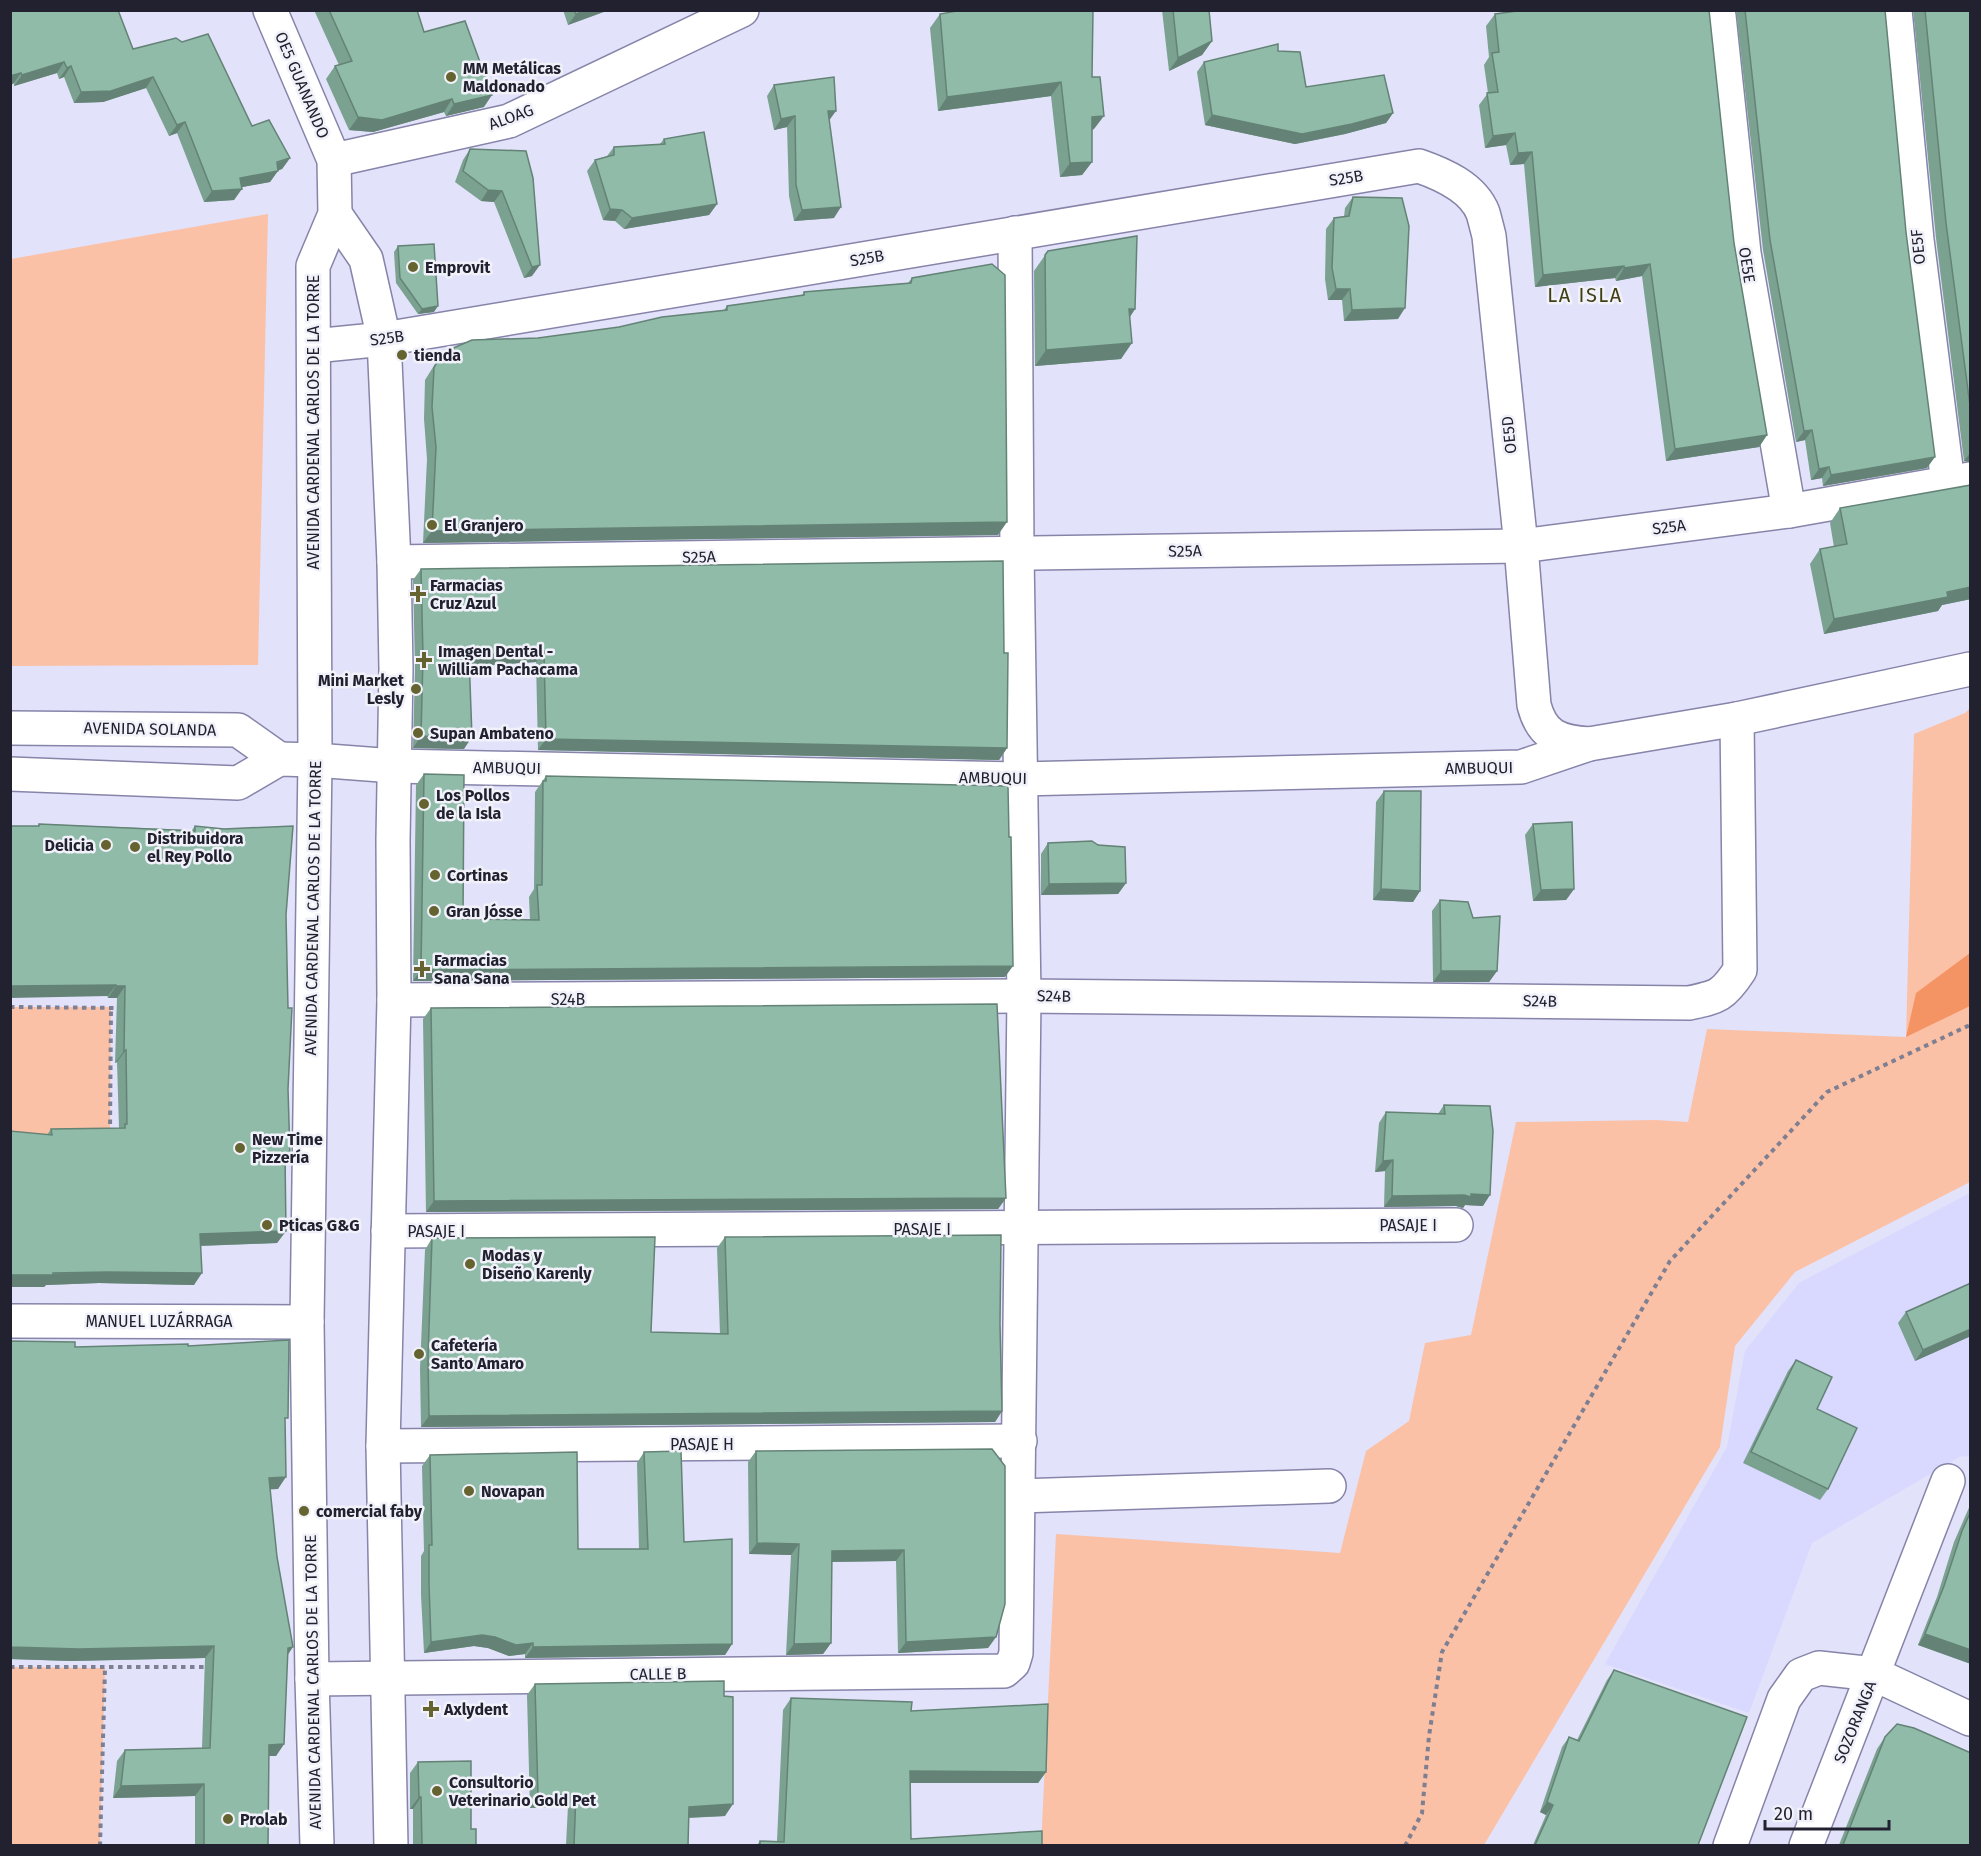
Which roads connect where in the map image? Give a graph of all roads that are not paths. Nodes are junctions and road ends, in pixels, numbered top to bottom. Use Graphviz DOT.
graph roads {
  1 [pos="270,10"];
  2 [pos="742,10"];
  3 [pos="1895,10"];
  4 [pos="1719,16"];
  5 [pos="334,160"];
  6 [pos="1419,166"];
  7 [pos="334,214"];
  8 [pos="1015,233"];
  9 [pos="384,339"];
  10 [pos="314,346"];
  11 [pos="1959,481"];
  12 [pos="1789,511"];
  13 [pos="1521,546"];
  14 [pos="1017,553"];
  15 [pos="394,562"];
  16 [pos="1971,669"];
  17 [pos="1737,719"];
  18 [pos="10,728"];
  19 [pos="1551,734"];
  20 [pos="1589,744"];
  21 [pos="279,759"];
  22 [pos="315,760"];
  23 [pos="394,766"];
  24 [pos="10,774"];
  25 [pos="1020,778"];
  26 [pos="1024,996"];
  27 [pos="394,1000"];
  28 [pos="1456,1225"];
  29 [pos="1022,1228"];
  30 [pos="388,1231"];
  31 [pos="10,1321"];
  32 [pos="306,1322"];
  33 [pos="1020,1441"];
  34 [pos="383,1446"];
  35 [pos="1948,1481"];
  36 [pos="1329,1486"];
  37 [pos="1019,1496"];
  38 [pos="1874,1674"];
  39 [pos="388,1677"];
  40 [pos="312,1679"];
  41 [pos="1971,1719"];
  42 [pos="317,1845"];
  43 [pos="391,1845"];
  44 [pos="1730,1845"];
  45 [pos="1806,1845"];
  1 -- 5 [label="street, OE5 GUANANDO"];
  2 -- 5 [label="street, ALOAG"];
  3 -- 11 [label="street, OE5F"];
  4 -- 12 [label="street, OE5E"];
  5 -- 7 [label="street"];
  6 -- 8 [label="street, S25B"];
  6 -- 13 [label="street, OE5D"];
  7 -- 9 [label="street"];
  7 -- 10 [label="street, AVENIDA CARDENAL CARLOS DE LA TORRE"];
  8 -- 9 [label="street, S25B"];
  8 -- 14 [label="street"];
  9 -- 10 [label="street, S25B"];
  9 -- 15 [label="street"];
  10 -- 22 [label="street, AVENIDA CARDENAL CARLOS DE LA TORRE"];
  11 -- 12 [label="street, S25A"];
  12 -- 13 [label="street, S25A"];
  13 -- 14 [label="street, S25A"];
  13 -- 19 [label="street, OE5D"];
  14 -- 15 [label="street, S25A"];
  14 -- 25 [label="street"];
  15 -- 23 [label="street"];
  16 -- 17 [label="street, AMBUQUI"];
  17 -- 20 [label="street, AMBUQUI"];
  17 -- 26 [label="street, S24B"];
  18 -- 21 [label="street, AVENIDA SOLANDA"];
  19 -- 20 [label="street, AMBUQUI"];
  20 -- 25 [label="street, AMBUQUI"];
  21 -- 22 [label="street"];
  21 -- 24 [label="street"];
  22 -- 23 [label="street"];
  22 -- 32 [label="street, AVENIDA CARDENAL CARLOS DE LA TORRE"];
  23 -- 25 [label="street, AMBUQUI"];
  23 -- 27 [label="street"];
  25 -- 26 [label="street"];
  26 -- 27 [label="street, S24B"];
  26 -- 29 [label="street"];
  27 -- 30 [label="street"];
  28 -- 29 [label="street, PASAJE I"];
  29 -- 30 [label="street, PASAJE I"];
  29 -- 33 [label="street"];
  30 -- 34 [label="street"];
  31 -- 32 [label="street, MANUEL LUZÁRRAGA"];
  32 -- 40 [label="street, AVENIDA CARDENAL CARLOS DE LA TORRE"];
  33 -- 34 [label="street, PASAJE H"];
  33 -- 37 [label="street"];
  34 -- 39 [label="street"];
  35 -- 38 [label="street"];
  36 -- 37 [label="street"];
  37 -- 39 [label="street, CALLE B"];
  38 -- 41 [label="street"];
  38 -- 44 [label="street, SOZORANGA"];
  38 -- 45 [label="street, SOZORANGA"];
  39 -- 40 [label="street, CALLE B"];
  39 -- 43 [label="street"];
  40 -- 42 [label="street, AVENIDA CARDENAL CARLOS DE LA TORRE"];
}
